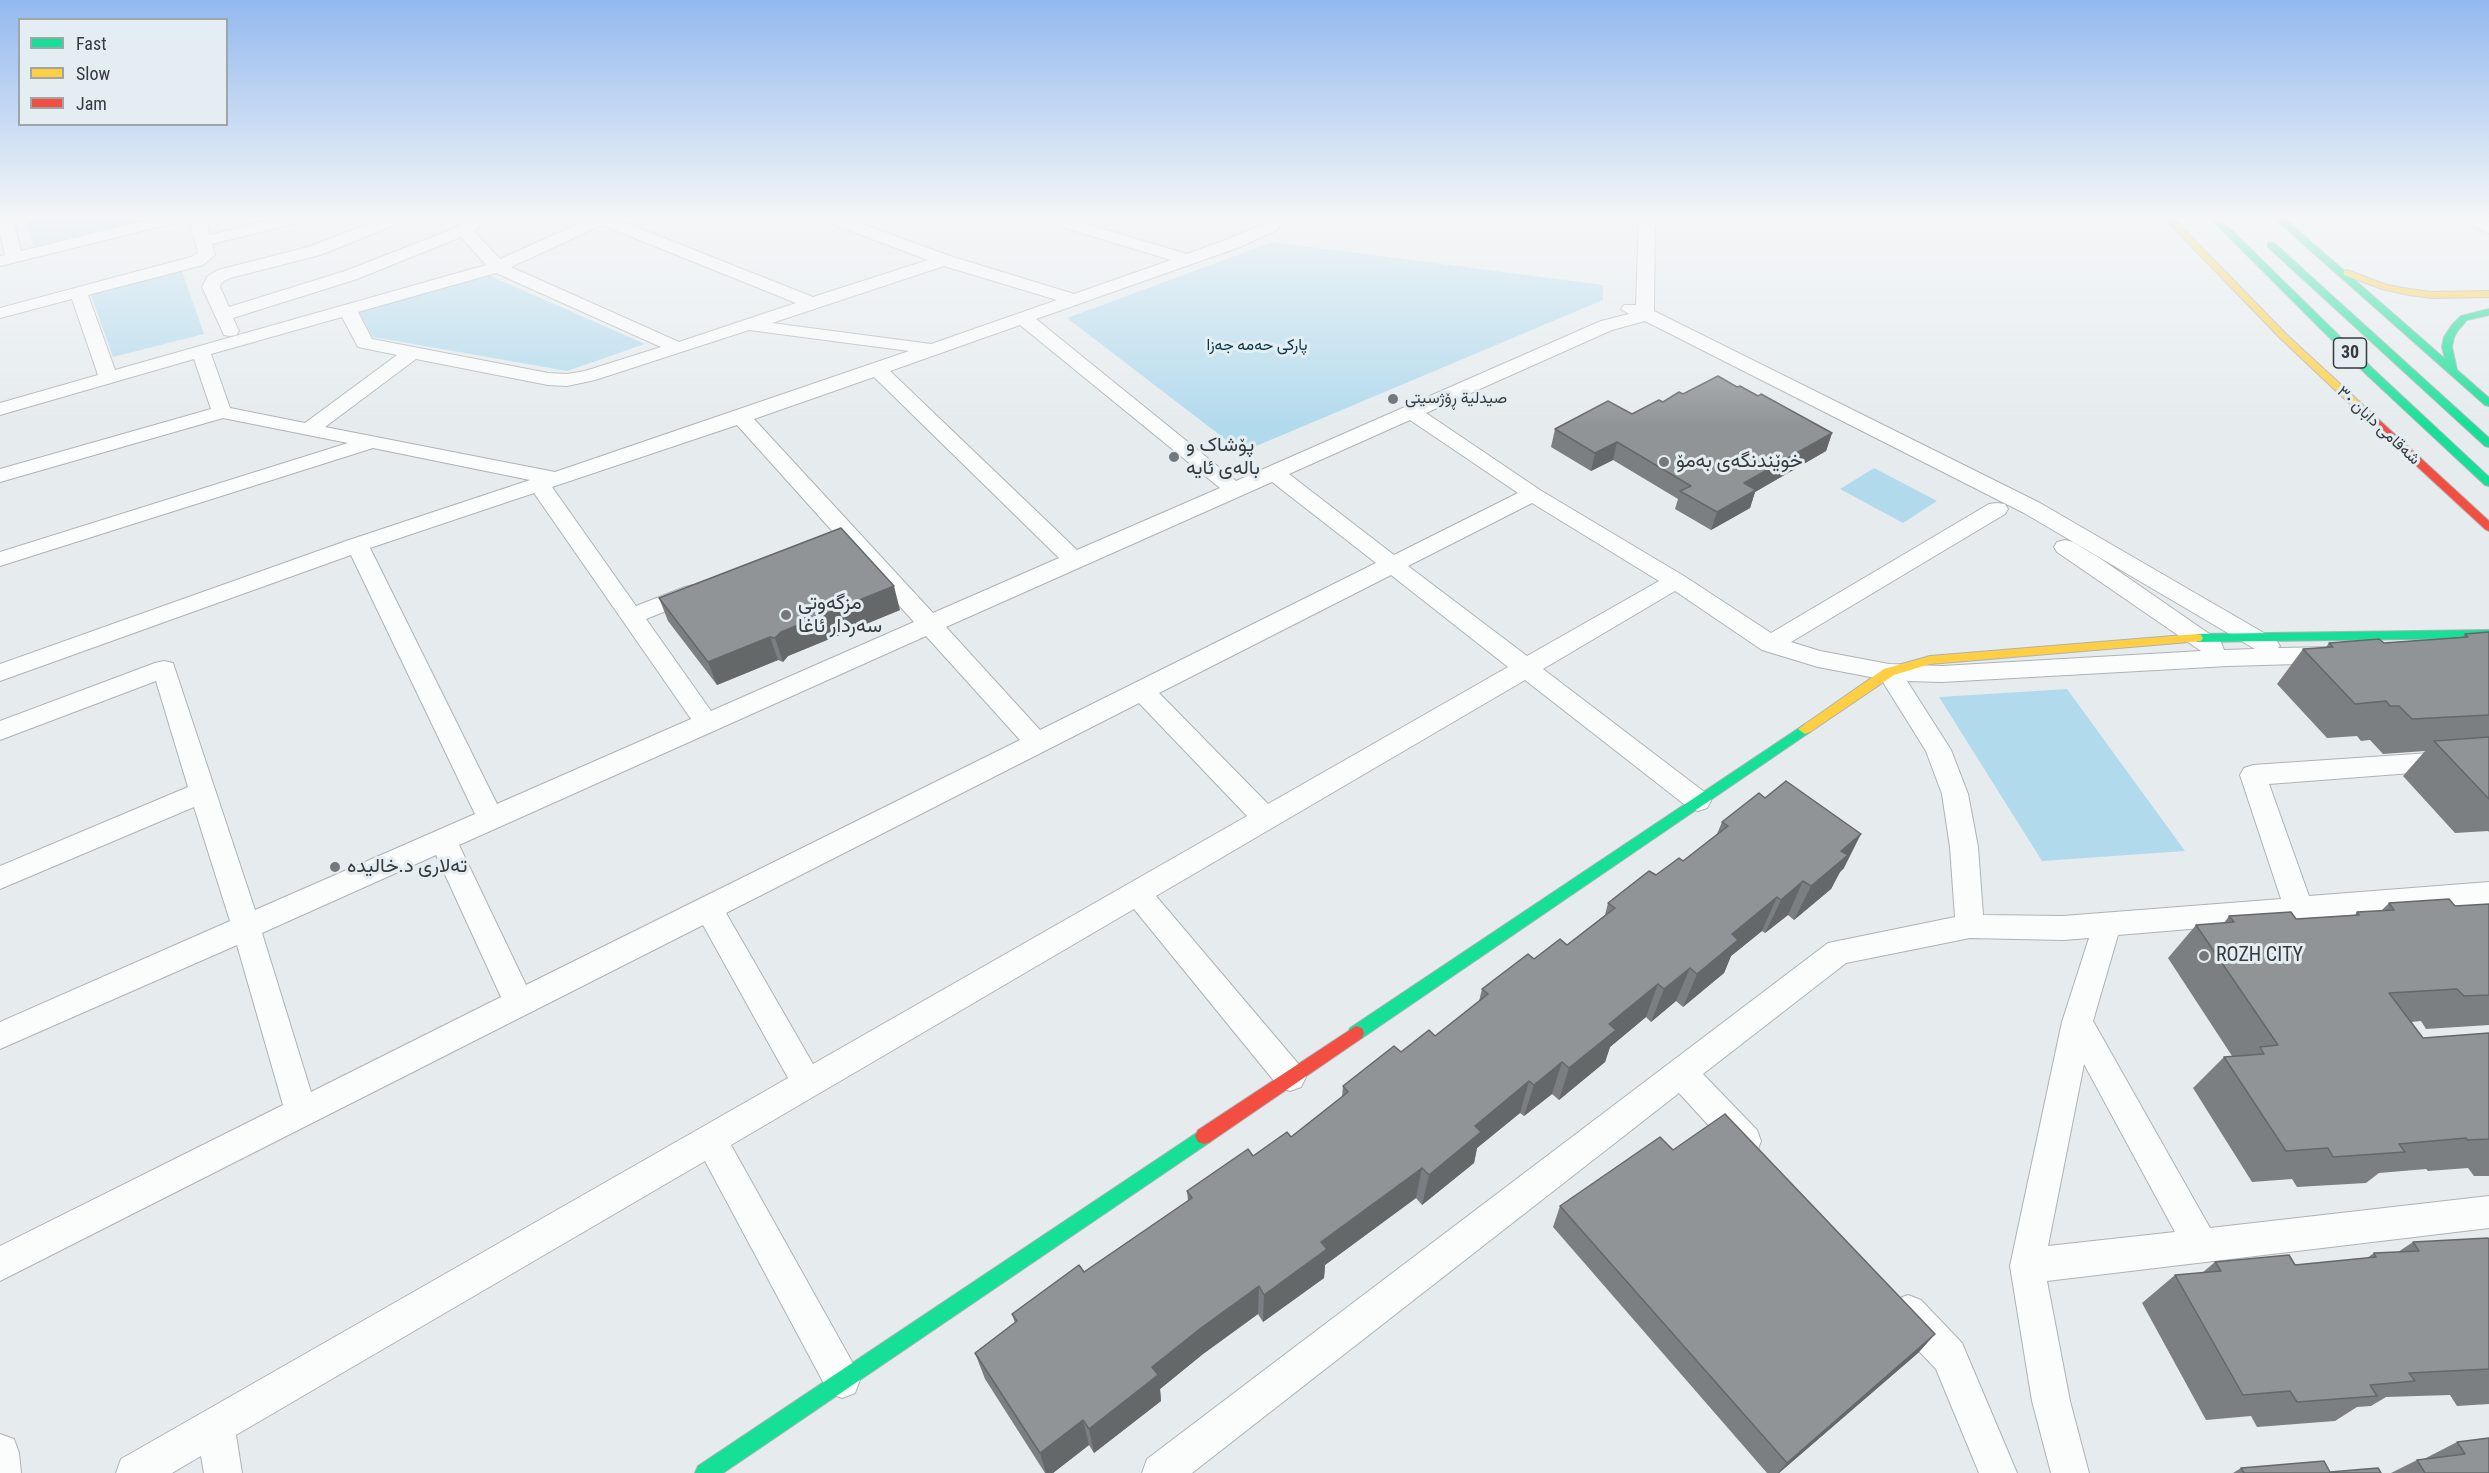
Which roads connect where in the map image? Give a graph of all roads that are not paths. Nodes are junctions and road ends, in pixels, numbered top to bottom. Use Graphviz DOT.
graph roads {
  1 [pos="98,288"];
  2 [pos="211,288"];
  3 [pos="311,288"];
  4 [pos="425,288"];
  5 [pos="543,288"];
  6 [pos="774,288"];
  7 [pos="859,288"];
  8 [pos="1036,288"];
  9 [pos="1105,288"];
  10 [pos="1632,288"];
  11 [pos="1633,288"];
  12 [pos="2236,288"];
  13 [pos="2285,288"];
  14 [pos="2319,288"];
  15 [pos="2357,288"];
  16 [pos="2389,288"];
  17 [pos="79,293"];
  18 [pos="2489,294"];
  19 [pos="1073,299"];
  20 [pos="812,303"];
  21 [pos="348,310"];
  22 [pos="2489,312"];
  23 [pos="0,313"];
  24 [pos="224,315"];
  25 [pos="1625,317"];
  26 [pos="1023,318"];
  27 [pos="748,325"];
  28 [pos="235,342"];
  29 [pos="678,348"];
  30 [pos="932,348"];
  31 [pos="414,351"];
  32 [pos="201,352"];
  33 [pos="877,369"];
  34 [pos="2452,370"];
  35 [pos="108,378"];
  36 [pos="2489,403"];
  37 [pos="0,409"];
  38 [pos="222,412"];
  39 [pos="1411,412"];
  40 [pos="741,417"];
  41 [pos="309,429"];
  42 [pos="372,442"];
  43 [pos="2489,444"];
  44 [pos="1274,473"];
  45 [pos="0,476"];
  46 [pos="546,481"];
  47 [pos="2489,483"];
  48 [pos="1235,490"];
  49 [pos="1533,494"];
  50 [pos="1997,508"];
  51 [pos="2489,527"];
  52 [pos="847,534"];
  53 [pos="825,542"];
  54 [pos="357,545"];
  55 [pos="0,559"];
  56 [pos="1075,561"];
  57 [pos="1392,565"];
  58 [pos="1676,581"];
  59 [pos="717,583"];
  60 [pos="631,616"];
  61 [pos="930,625"];
  62 [pos="2489,634"];
  63 [pos="2254,636"];
  64 [pos="2198,638"];
  65 [pos="1770,644"];
  66 [pos="2489,651"];
  67 [pos="2283,656"];
  68 [pos="2228,658"];
  69 [pos="1526,668"];
  70 [pos="1889,672"];
  71 [pos="0,673"];
  72 [pos="1142,691"];
  73 [pos="707,724"];
  74 [pos="0,731"];
  75 [pos="1037,743"];
  76 [pos="2489,758"];
  77 [pos="203,792"];
  78 [pos="1698,801"];
  79 [pos="491,819"];
  80 [pos="1266,819"];
  81 [pos="443,840"];
  82 [pos="0,878"];
  83 [pos="1137,893"];
  84 [pos="2489,893"];
  85 [pos="708,908"];
  86 [pos="2299,910"];
  87 [pos="2107,925"];
  88 [pos="1970,926"];
  89 [pos="246,927"];
  90 [pos="519,1003"];
  91 [pos="2077,1022"];
  92 [pos="0,1036"];
  93 [pos="1681,1073"];
  94 [pos="1290,1077"];
  95 [pos="808,1084"];
  96 [pos="301,1112"];
  97 [pos="711,1140"];
  98 [pos="1770,1167"];
  99 [pos="2489,1212"];
  100 [pos="2201,1245"];
  101 [pos="0,1264"];
  102 [pos="2027,1266"];
  103 [pos="1884,1287"];
  104 [pos="842,1380"];
  105 [pos="216,1426"];
  106 [pos="0,1454"];
  107 [pos="2,1473"];
  108 [pos="135,1473"];
  109 [pos="223,1473"];
  110 [pos="705,1473"];
  111 [pos="1161,1473"];
  112 [pos="1998,1473"];
  113 [pos="2070,1473"];
  1 -- 17 [label="street"];
  2 -- 24 [label="street"];
  3 -- 24 [label="street"];
  4 -- 21 [label="street"];
  5 -- 29 [label="street"];
  6 -- 20 [label="street"];
  7 -- 20 [label="street"];
  8 -- 19 [label="street"];
  9 -- 19 [label="street"];
  10 -- 25 [label="street"];
  11 -- 25 [label="street"];
  12 -- 51 [label="main road, شەقامی دابان ٣٠ / 30"];
  13 -- 47 [label="main road, شەقامی دابان ٣٠ / 30"];
  14 -- 43 [label="main road, 30"];
  15 -- 34 [label="main road"];
  16 -- 18 [label="main road"];
  17 -- 23 [label="street"];
  17 -- 35 [label="street"];
  19 -- 26 [label="street"];
  20 -- 27 [label="street"];
  21 -- 28 [label="street"];
  21 -- 31 [label="street"];
  22 -- 34 [label="main road"];
  24 -- 28 [label="street"];
  25 -- 39 [label="street"];
  25 -- 50 [label="street"];
  25 -- 63 [label="street"];
  26 -- 30 [label="street"];
  26 -- 48 [label="street"];
  27 -- 29 [label="street"];
  27 -- 30 [label="street"];
  28 -- 32 [label="street"];
  29 -- 31 [label="street"];
  30 -- 33 [label="street"];
  31 -- 41 [label="street"];
  32 -- 35 [label="street"];
  32 -- 38 [label="street"];
  33 -- 40 [label="street"];
  33 -- 56 [label="street"];
  34 -- 36 [label="main road"];
  35 -- 37 [label="street"];
  38 -- 41 [label="street"];
  38 -- 45 [label="street"];
  39 -- 44 [label="street"];
  39 -- 49 [label="street"];
  40 -- 46 [label="street"];
  40 -- 52 [label="street"];
  41 -- 42 [label="street"];
  42 -- 46 [label="street"];
  42 -- 55 [label="street"];
  44 -- 48 [label="street"];
  44 -- 57 [label="street"];
  46 -- 54 [label="street"];
  46 -- 60 [label="street"];
  48 -- 56 [label="street"];
  49 -- 57 [label="street"];
  49 -- 58 [label="street"];
  50 -- 64 [label="street"];
  50 -- 65 [label="street"];
  52 -- 53 [label="street"];
  52 -- 61 [label="street"];
  54 -- 71 [label="street"];
  54 -- 79 [label="street"];
  56 -- 61 [label="street"];
  57 -- 69 [label="street"];
  57 -- 72 [label="street"];
  58 -- 65 [label="street"];
  58 -- 69 [label="street"];
  59 -- 60 [label="street"];
  60 -- 73 [label="street"];
  61 -- 73 [label="street"];
  61 -- 75 [label="street"];
  62 -- 63 [label="main road"];
  63 -- 64 [label="main road"];
  63 -- 67 [label="street"];
  64 -- 68 [label="street"];
  64 -- 70 [label="main road"];
  65 -- 70 [label="street"];
  66 -- 67 [label="street"];
  67 -- 68 [label="street"];
  68 -- 70 [label="street"];
  69 -- 78 [label="street"];
  69 -- 80 [label="street"];
  70 -- 78 [label="main road"];
  70 -- 88 [label="street"];
  72 -- 75 [label="street"];
  72 -- 80 [label="street"];
  73 -- 79 [label="street"];
  74 -- 77 [label="street"];
  75 -- 85 [label="street"];
  76 -- 86 [label="street"];
  77 -- 82 [label="street"];
  77 -- 89 [label="street"];
  78 -- 94 [label="main road"];
  79 -- 81 [label="street"];
  80 -- 83 [label="street"];
  81 -- 89 [label="street"];
  81 -- 90 [label="street"];
  83 -- 94 [label="street"];
  83 -- 95 [label="street"];
  84 -- 86 [label="street"];
  85 -- 90 [label="street"];
  85 -- 95 [label="street"];
  86 -- 87 [label="street"];
  87 -- 88 [label="street"];
  87 -- 91 [label="street"];
  88 -- 93 [label="street"];
  89 -- 92 [label="street"];
  89 -- 96 [label="street"];
  90 -- 96 [label="street"];
  91 -- 100 [label="street"];
  91 -- 102 [label="street"];
  93 -- 98 [label="street"];
  93 -- 111 [label="street"];
  94 -- 104 [label="main road"];
  95 -- 97 [label="street"];
  96 -- 101 [label="street"];
  97 -- 104 [label="street"];
  97 -- 105 [label="street"];
  99 -- 100 [label="street"];
  100 -- 102 [label="street"];
  102 -- 113 [label="street"];
  103 -- 112 [label="street"];
  104 -- 110 [label="main road"];
  105 -- 108 [label="street"];
  105 -- 109 [label="street"];
  106 -- 107 [label="street"];
}
